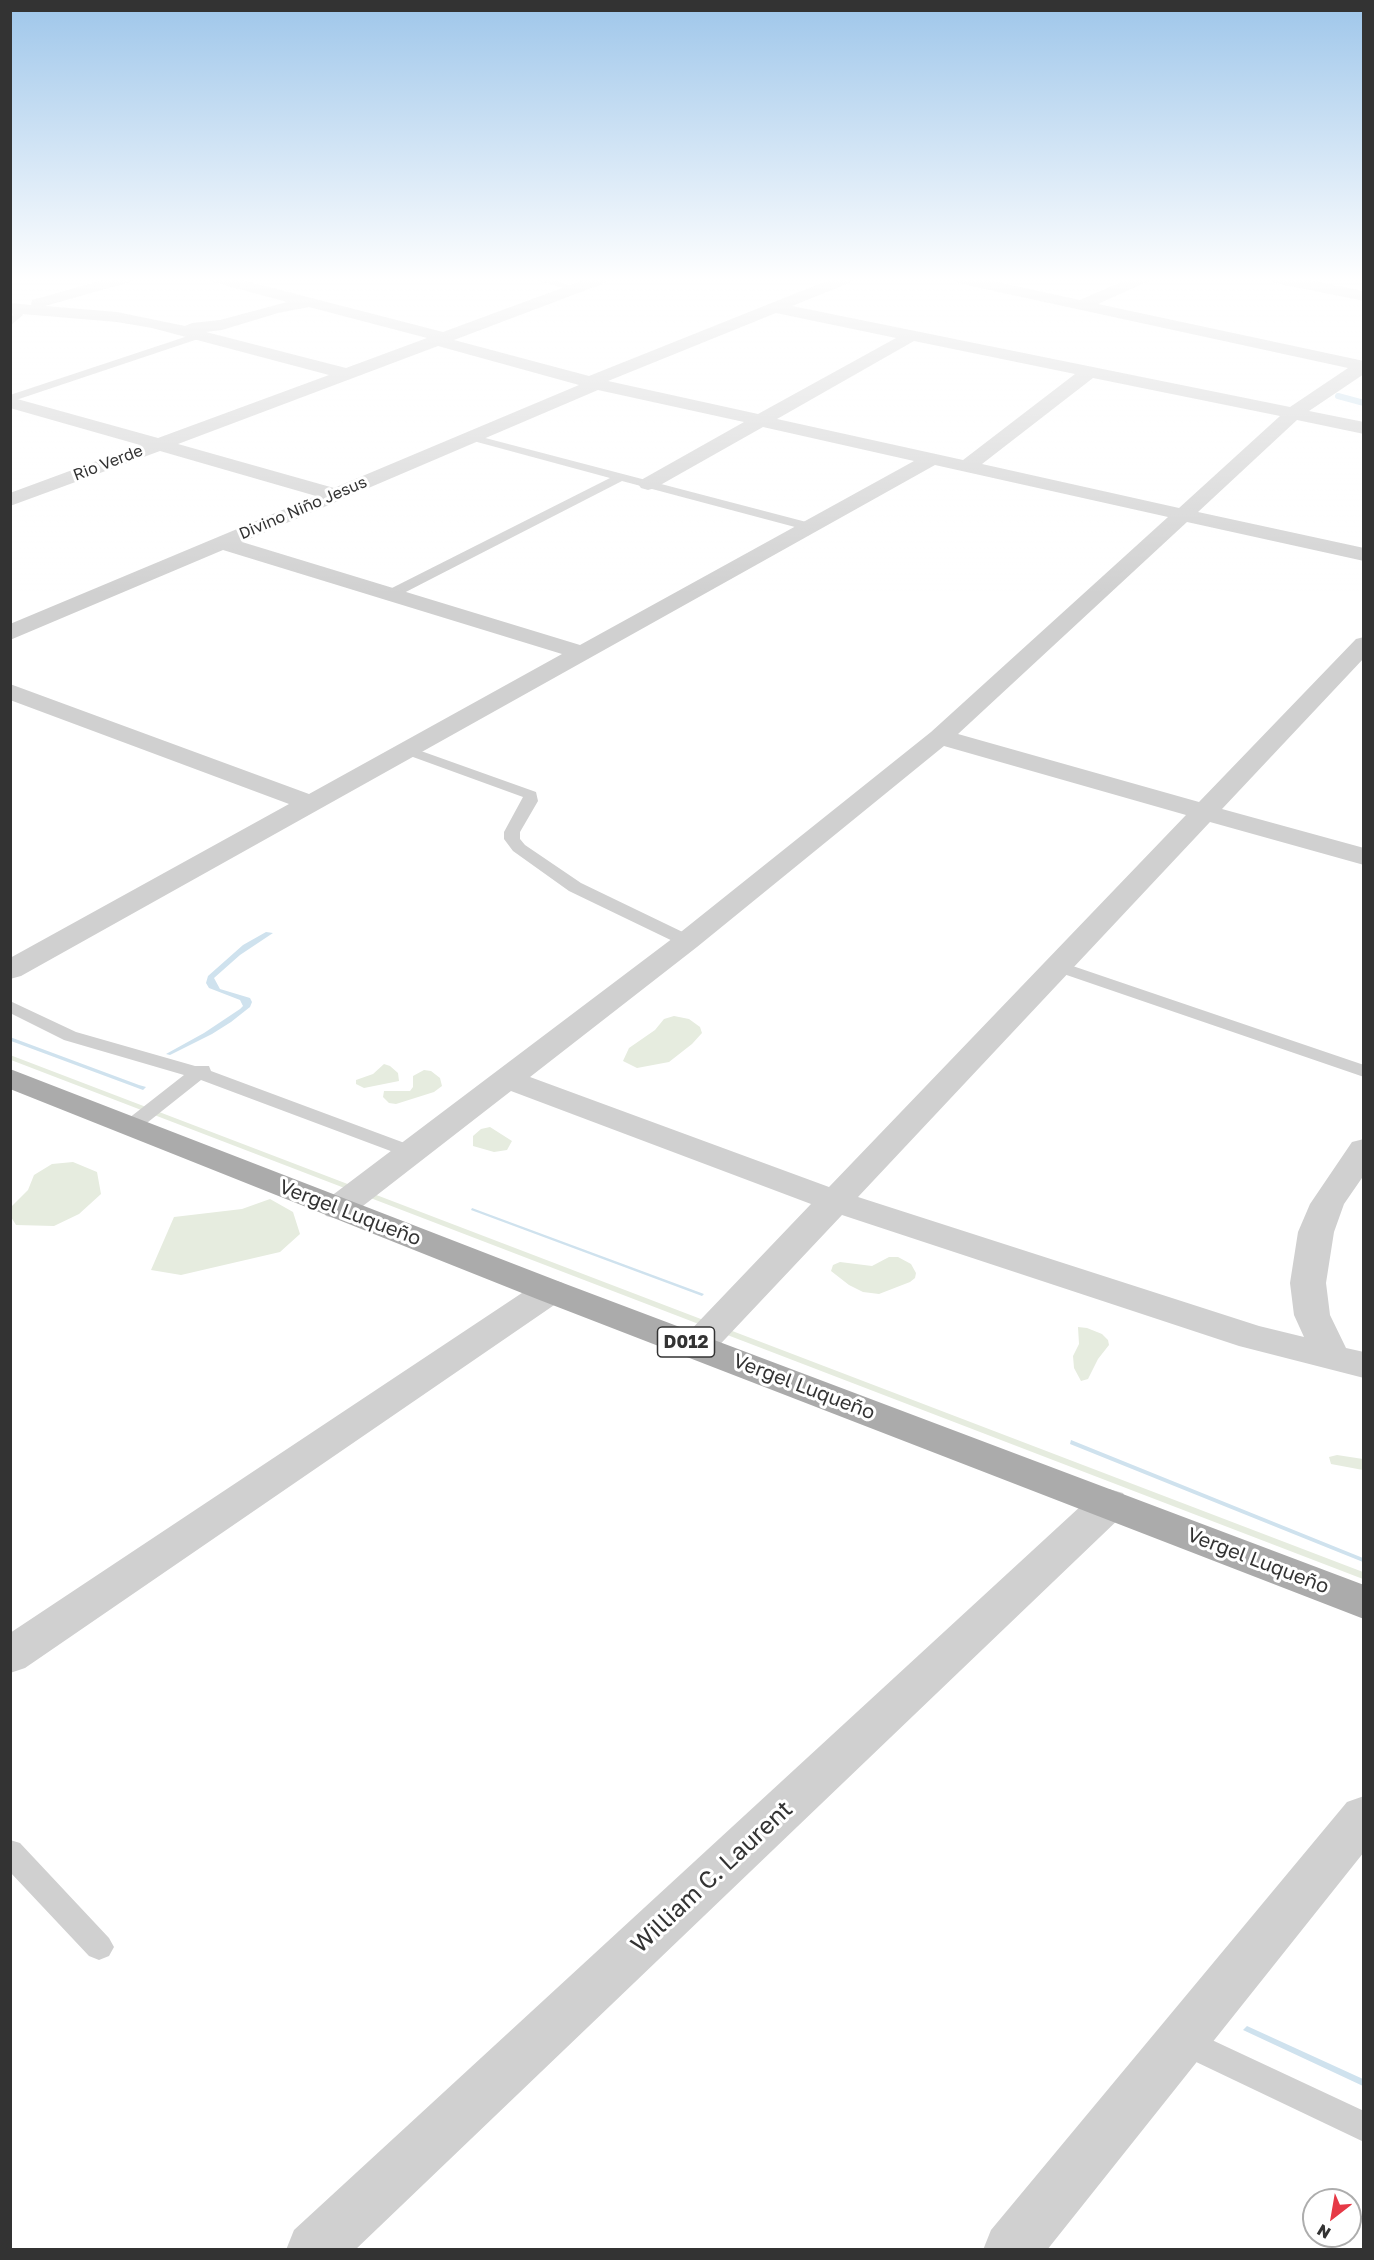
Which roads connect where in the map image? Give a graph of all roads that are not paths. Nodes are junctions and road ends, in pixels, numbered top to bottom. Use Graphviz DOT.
graph roads {
  1 [pos="60,383"];
  2 [pos="321,383"];
  3 [pos="592,383"];
  4 [pos="595,383"];
  5 [pos="828,383"];
  6 [pos="1074,383"];
  7 [pos="1145,383"];
  8 [pos="1338,383"];
  9 [pos="10,401"];
  10 [pos="1293,414"];
  11 [pos="763,421"];
  12 [pos="1364,428"];
  13 [pos="470,437"];
  14 [pos="158,443"];
  15 [pos="932,459"];
  16 [pos="966,467"];
  17 [pos="621,477"];
  18 [pos="648,484"];
  19 [pos="336,495"];
  20 [pos="10,500"];
  21 [pos="1184,515"];
  22 [pos="810,527"];
  23 [pos="222,543"];
  24 [pos="1364,555"];
  25 [pos="391,594"];
  26 [pos="10,633"];
  27 [pos="1364,644"];
  28 [pos="583,652"];
  29 [pos="10,692"];
  30 [pos="940,737"];
  31 [pos="407,750"];
  32 [pos="310,804"];
  33 [pos="1204,812"];
  34 [pos="1364,857"];
  35 [pos="687,941"];
  36 [pos="1058,966"];
  37 [pos="10,970"];
  38 [pos="10,1006"];
  39 [pos="1364,1071"];
  40 [pos="200,1072"];
  41 [pos="10,1078"];
  42 [pos="507,1079"];
  43 [pos="131,1126"];
  44 [pos="1364,1149"];
  45 [pos="411,1152"];
  46 [pos="835,1201"];
  47 [pos="338,1208"];
  48 [pos="550,1292"];
  49 [pos="698,1346"];
  50 [pos="1348,1361"];
  51 [pos="1109,1504"];
  52 [pos="1364,1603"];
  53 [pos="10,1656"];
  54 [pos="1364,1816"];
  55 [pos="10,1852"];
  56 [pos="99,1947"];
  57 [pos="1182,2040"];
  58 [pos="1364,2127"];
  59 [pos="333,2243"];
  60 [pos="1011,2250"];
  1 -- 9 [label="lane"];
  2 -- 14 [label="street, Rio Verde"];
  3 -- 13 [label="street, Divino Niño Jesus"];
  4 -- 11 [label="street"];
  5 -- 11 [label="street"];
  6 -- 16 [label="street"];
  7 -- 10 [label="street"];
  8 -- 10 [label="street"];
  9 -- 14 [label="street"];
  10 -- 12 [label="street"];
  10 -- 21 [label="street"];
  11 -- 15 [label="street"];
  11 -- 18 [label="street"];
  13 -- 17 [label="lane"];
  13 -- 19 [label="street, Divino Niño Jesus"];
  14 -- 19 [label="street"];
  14 -- 20 [label="street, Rio Verde"];
  15 -- 16 [label="street"];
  15 -- 22 [label="street"];
  16 -- 21 [label="street"];
  17 -- 18 [label="lane"];
  17 -- 25 [label="lane"];
  18 -- 22 [label="lane"];
  19 -- 23 [label="street, Divino Niño Jesus"];
  21 -- 24 [label="street"];
  21 -- 30 [label="street"];
  22 -- 28 [label="street"];
  23 -- 25 [label="street"];
  23 -- 26 [label="street, Divino Niño Jesus"];
  25 -- 28 [label="street"];
  27 -- 33 [label="street"];
  28 -- 31 [label="street"];
  29 -- 32 [label="street"];
  30 -- 33 [label="street"];
  30 -- 35 [label="street"];
  31 -- 32 [label="street"];
  31 -- 35 [label="lane"];
  32 -- 37 [label="street"];
  33 -- 34 [label="street"];
  33 -- 36 [label="street"];
  35 -- 42 [label="street"];
  36 -- 39 [label="lane"];
  36 -- 46 [label="street"];
  38 -- 40 [label="lane"];
  40 -- 43 [label="lane"];
  40 -- 45 [label="lane"];
  41 -- 43 [label="main road, Vergel Luqueño / D012"];
  42 -- 45 [label="street"];
  42 -- 46 [label="street"];
  43 -- 47 [label="main road, Vergel Luqueño / D012"];
  44 -- 50 [label="street"];
  45 -- 47 [label="street"];
  46 -- 49 [label="street"];
  46 -- 50 [label="street"];
  47 -- 48 [label="main road, Vergel Luqueño / D012"];
  48 -- 49 [label="main road, Vergel Luqueño / D012"];
  48 -- 53 [label="street"];
  49 -- 51 [label="main road, Vergel Luqueño / D012"];
  51 -- 52 [label="main road, Vergel Luqueño / D012"];
  51 -- 59 [label="street, William C. Laurent"];
  54 -- 57 [label="street"];
  55 -- 56 [label="lane"];
  57 -- 58 [label="lane"];
  57 -- 60 [label="street"];
}
